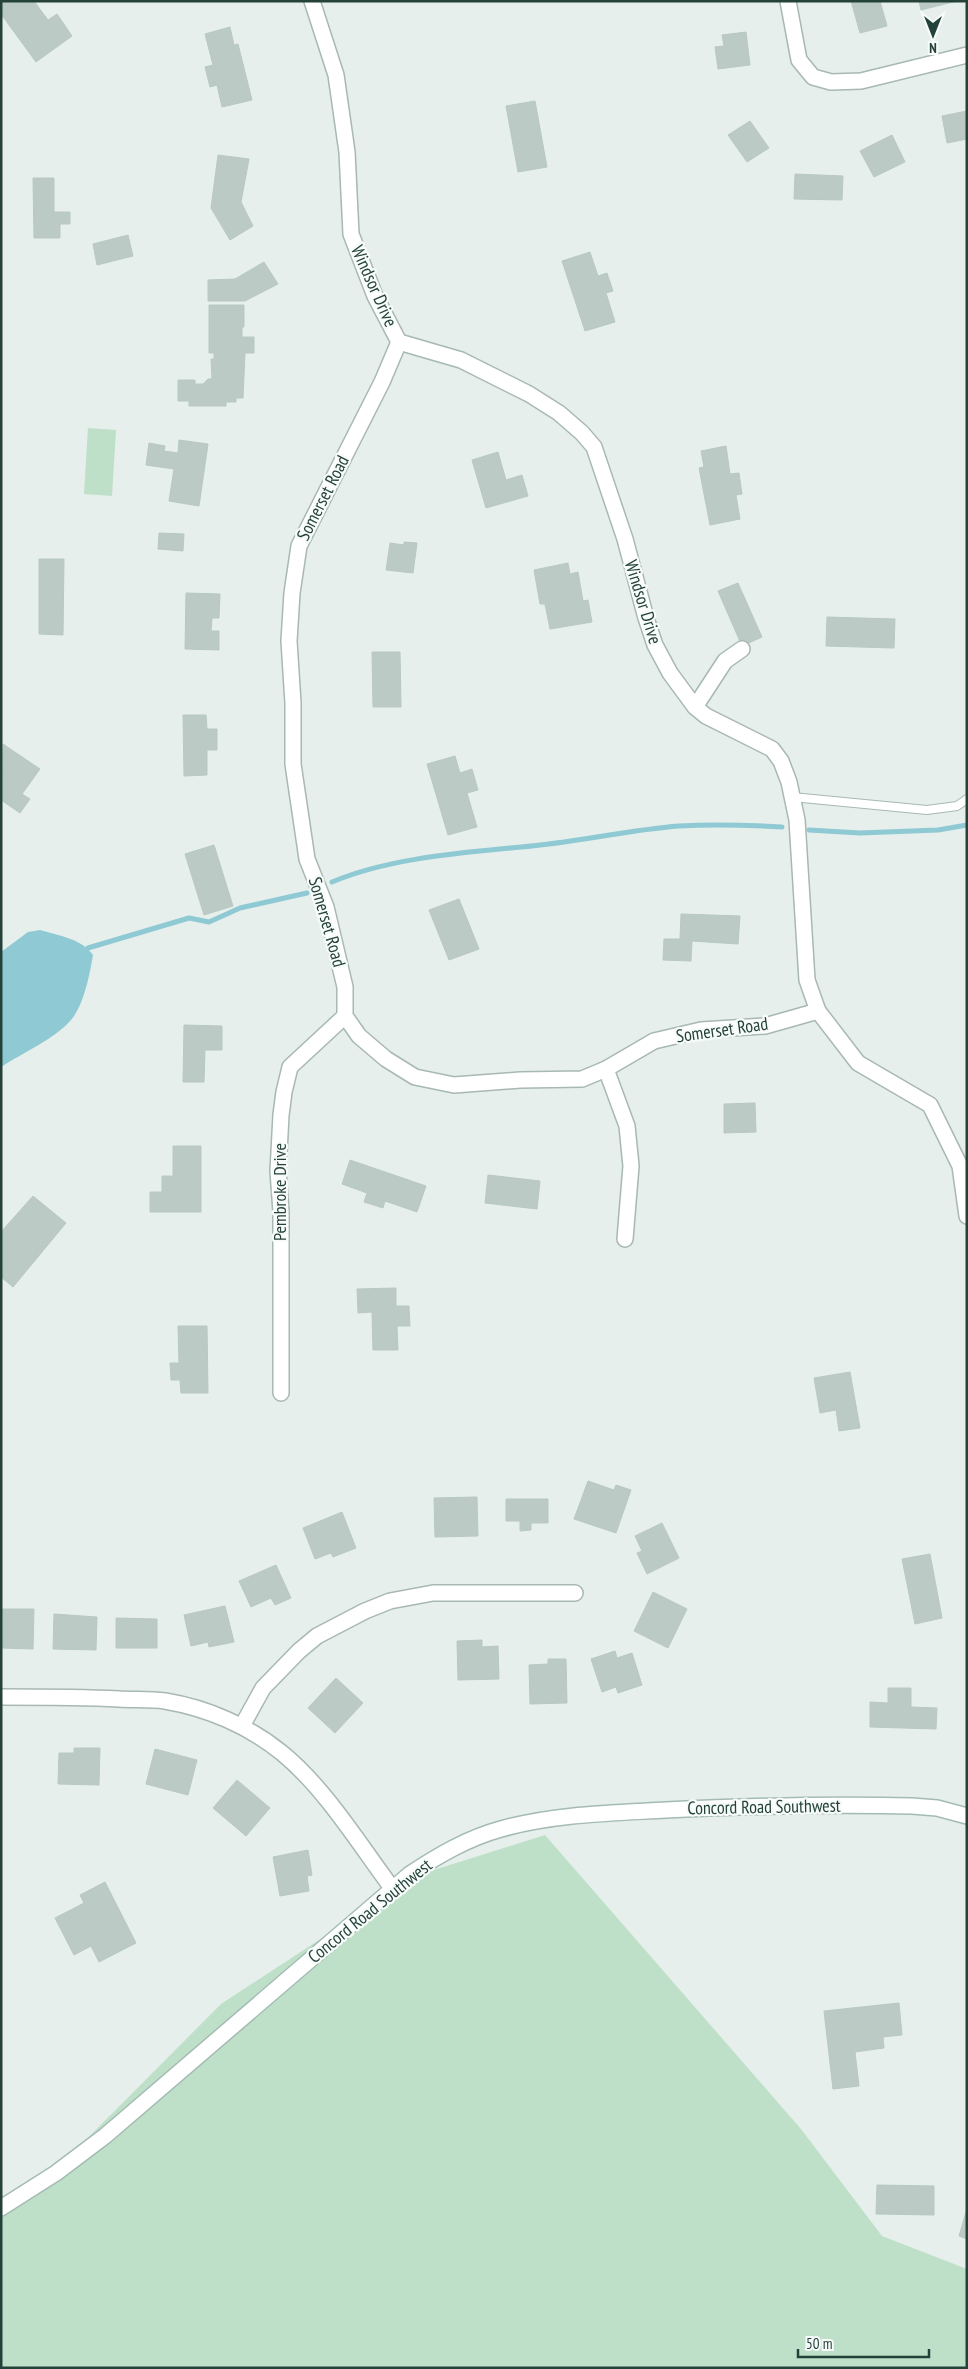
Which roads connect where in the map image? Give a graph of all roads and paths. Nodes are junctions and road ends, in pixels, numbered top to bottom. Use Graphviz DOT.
graph roads {
  1 [pos="312,1"];
  2 [pos="788,1"];
  3 [pos="967,55"];
  4 [pos="399,342"];
  5 [pos="742,649"];
  6 [pos="695,707"];
  7 [pos="792,797"];
  8 [pos="967,799"];
  9 [pos="818,1011"];
  10 [pos="345,1016"];
  11 [pos="606,1069"];
  12 [pos="967,1216"];
  13 [pos="625,1240"];
  14 [pos="281,1393"];
  15 [pos="575,1593"];
  16 [pos="1,1697"];
  17 [pos="242,1726"];
  18 [pos="967,1816"];
  19 [pos="392,1888"];
  20 [pos="1,2208"];
  1 -- 4 [label="street, Windsor Drive"];
  2 -- 3 [label="street"];
  4 -- 6 [label="street, Windsor Drive"];
  4 -- 10 [label="street, Somerset Road"];
  5 -- 6 [label="street"];
  6 -- 7 [label="street, Windsor Drive"];
  7 -- 8 [label="lane"];
  7 -- 9 [label="street, Windsor Drive"];
  9 -- 11 [label="street, Somerset Road"];
  9 -- 12 [label="street, Windsor Drive"];
  10 -- 11 [label="street, Somerset Road"];
  10 -- 14 [label="street, Pembroke Drive"];
  11 -- 13 [label="street"];
  15 -- 17 [label="street"];
  16 -- 17 [label="street"];
  17 -- 19 [label="street"];
  18 -- 19 [label="street, Concord Road Southwest"];
  19 -- 20 [label="street, Concord Road Southwest"];
}
